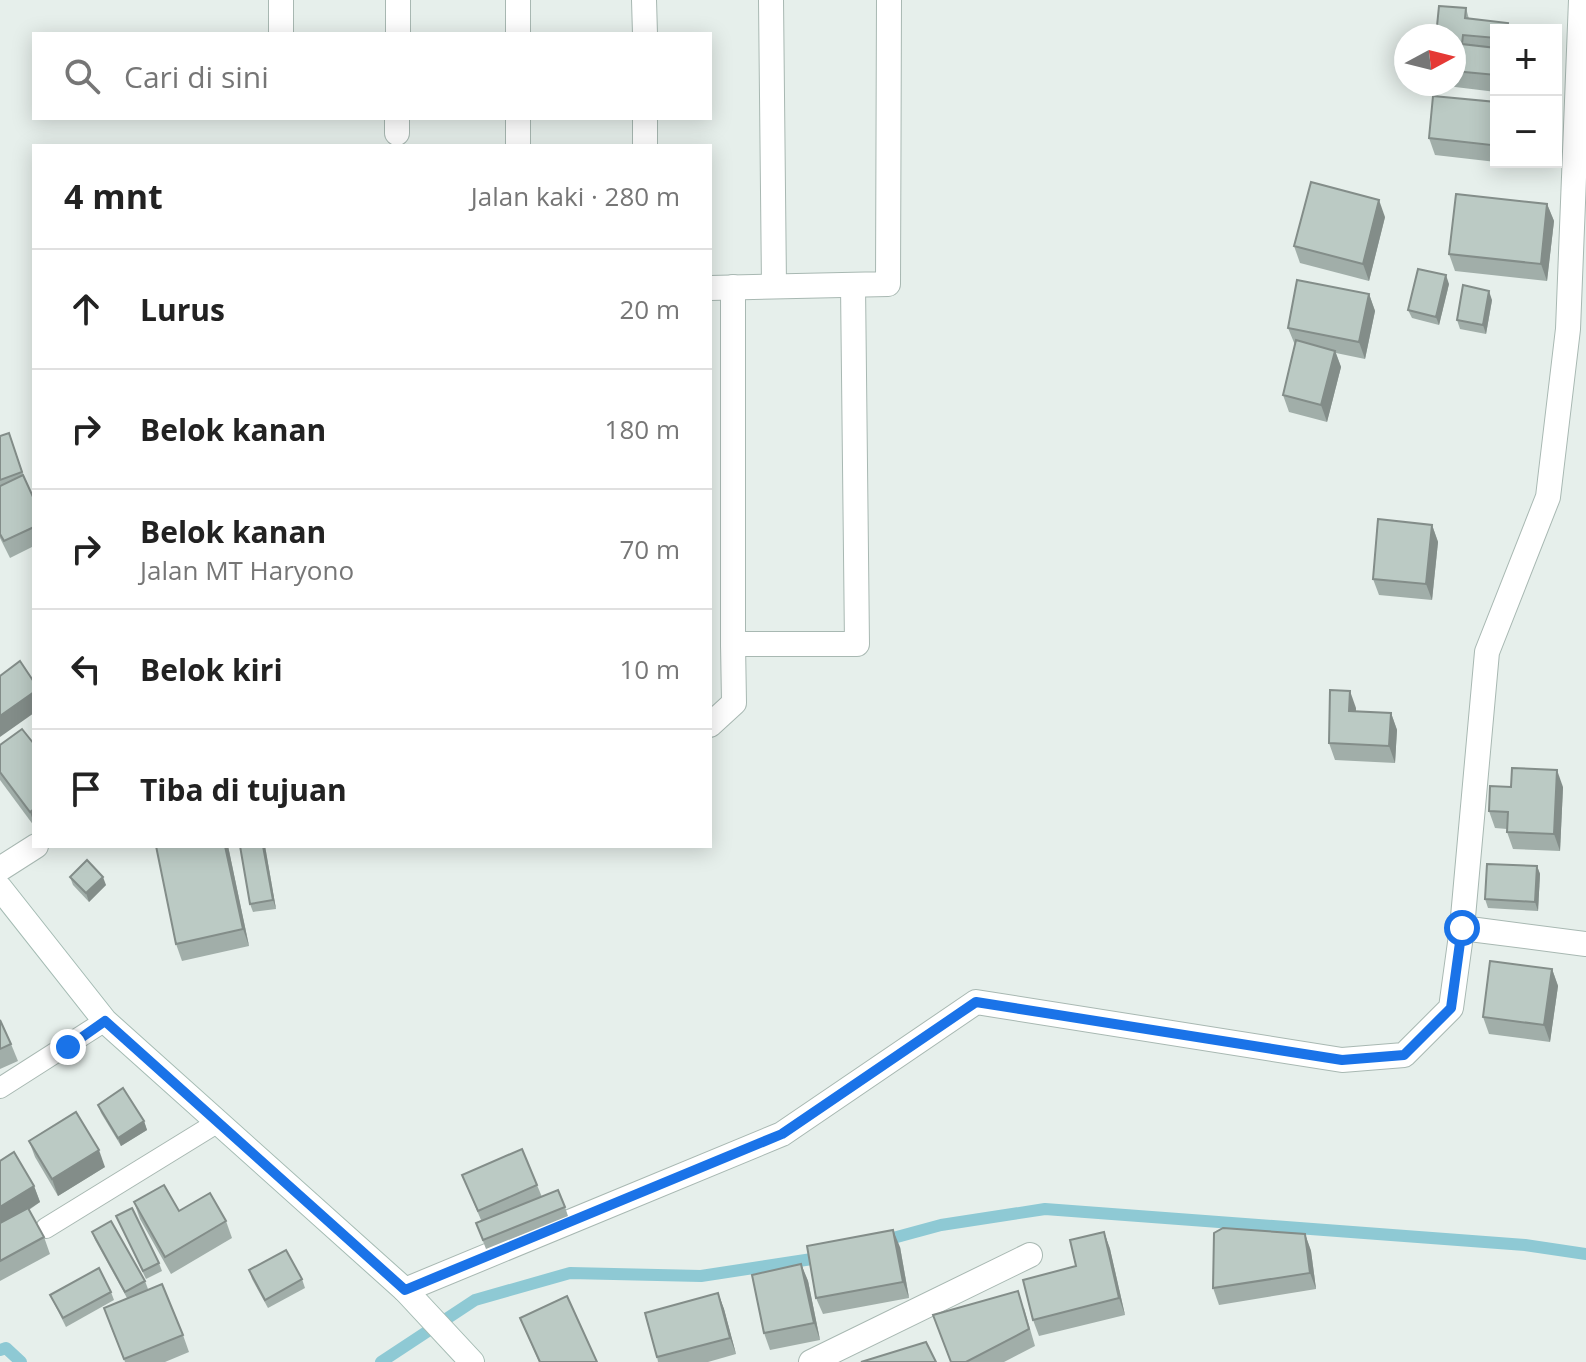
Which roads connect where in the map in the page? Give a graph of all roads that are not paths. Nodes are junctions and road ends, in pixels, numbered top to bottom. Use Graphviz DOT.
graph roads {
  1 [pos="281,0"];
  2 [pos="398,0"];
  3 [pos="518,0"];
  4 [pos="644,0"];
  5 [pos="771,0"];
  6 [pos="889,0"];
  7 [pos="1581,0"];
  8 [pos="281,32"];
  9 [pos="398,32"];
  10 [pos="518,32"];
  11 [pos="645,32"];
  12 [pos="518,120"];
  13 [pos="645,120"];
  14 [pos="518,144"];
  15 [pos="645,144"];
  16 [pos="853,285"];
  17 [pos="774,286"];
  18 [pos="721,287"];
  19 [pos="733,644"];
  20 [pos="712,723"];
  21 [pos="33,848"];
  22 [pos="0,869"];
  23 [pos="0,888"];
  24 [pos="1462,928"];
  25 [pos="1586,944"];
  26 [pos="105,1021"];
  27 [pos="0,1088"];
  28 [pos="215,1124"];
  29 [pos="46,1228"];
  30 [pos="1030,1255"];
  31 [pos="405,1290"];
  32 [pos="472,1362"];
  33 [pos="811,1362"];
  1 -- 8 [label="street"];
  2 -- 9 [label="street"];
  3 -- 10 [label="street"];
  4 -- 11 [label="street"];
  5 -- 17 [label="street"];
  6 -- 16 [label="street"];
  7 -- 24 [label="street"];
  12 -- 14 [label="street"];
  13 -- 15 [label="street"];
  16 -- 17 [label="street"];
  16 -- 19 [label="street"];
  17 -- 18 [label="street"];
  18 -- 19 [label="street"];
  19 -- 20 [label="street"];
  21 -- 22 [label="street"];
  23 -- 26 [label="street"];
  24 -- 25 [label="street"];
  24 -- 31 [label="street"];
  26 -- 27 [label="lane"];
  26 -- 28 [label="street"];
  28 -- 29 [label="lane"];
  28 -- 31 [label="street"];
  30 -- 33 [label="street"];
  31 -- 32 [label="street"];
}
